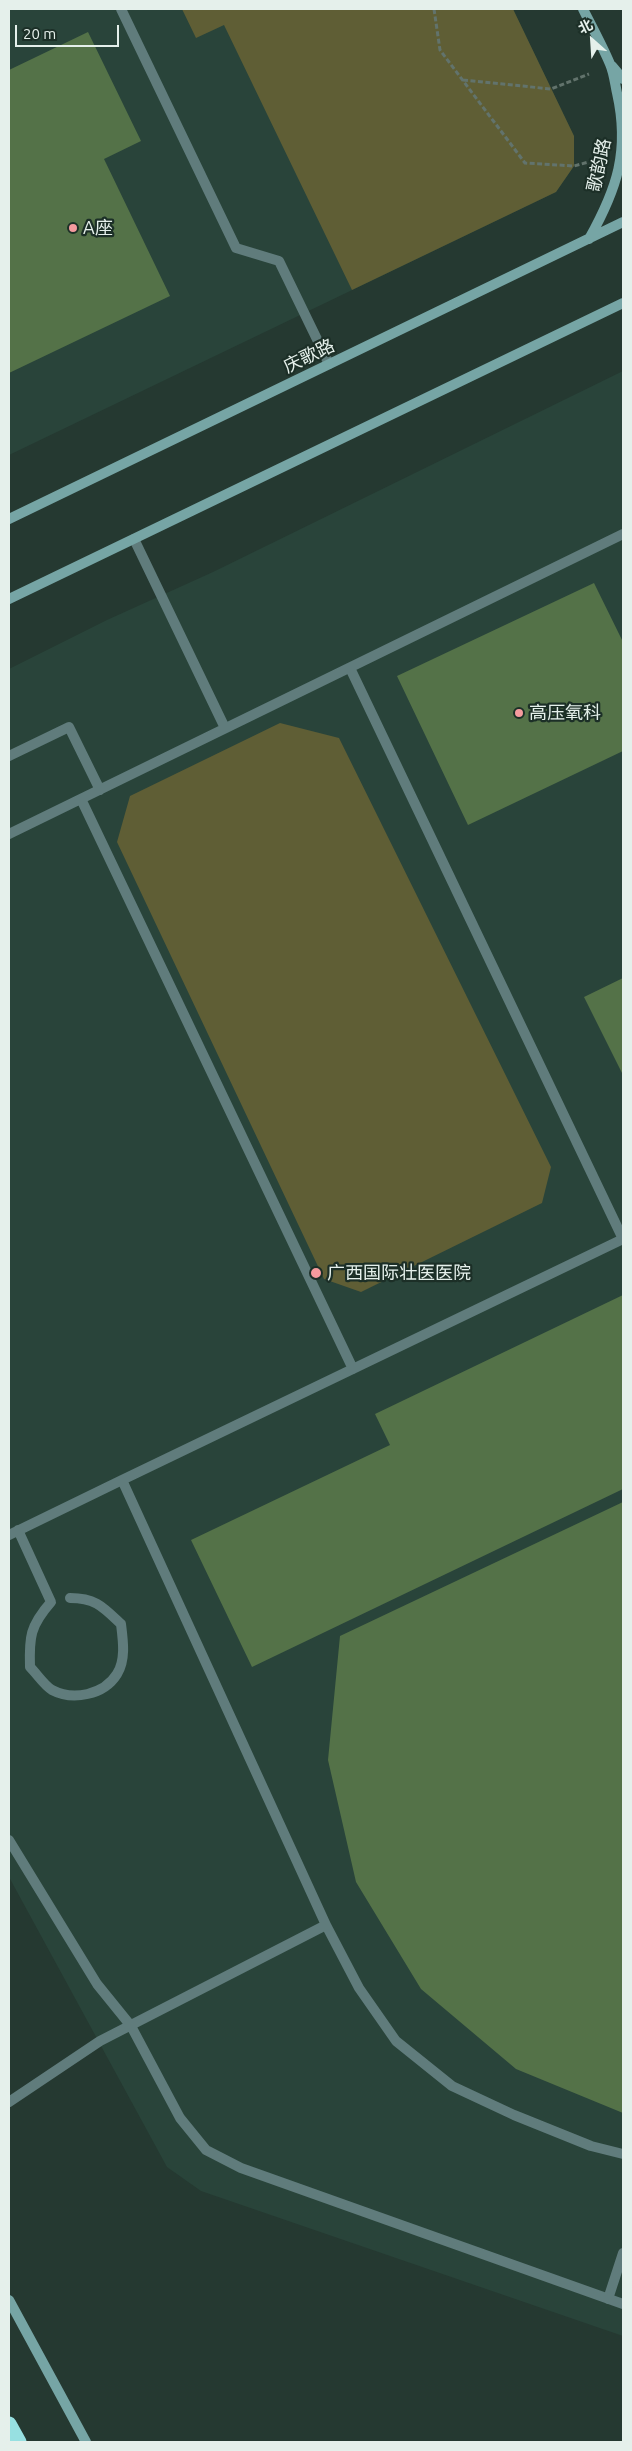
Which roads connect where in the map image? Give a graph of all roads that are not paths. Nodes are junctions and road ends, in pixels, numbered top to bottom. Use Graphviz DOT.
graph roads {
  1 [pos="121,9"];
  2 [pos="583,9"];
  3 [pos="611,65"];
  4 [pos="623,79"];
  5 [pos="622,153"];
  6 [pos="623,222"];
  7 [pos="589,239"];
  8 [pos="623,303"];
  9 [pos="329,364"];
  10 [pos="9,519"];
  11 [pos="623,534"];
  12 [pos="134,539"];
  13 [pos="9,599"];
  14 [pos="350,668"];
  15 [pos="226,728"];
  16 [pos="9,756"];
  17 [pos="100,790"];
  18 [pos="81,799"];
  19 [pos="9,834"];
  20 [pos="623,1239"];
  21 [pos="353,1369"];
  22 [pos="122,1480"];
  23 [pos="14,1533"];
  24 [pos="70,1598"];
  25 [pos="9,1840"];
  26 [pos="326,1925"];
  27 [pos="131,2026"];
  28 [pos="9,2102"];
  29 [pos="623,2154"];
  30 [pos="623,2253"];
  31 [pos="608,2298"];
  32 [pos="9,2300"];
  33 [pos="623,2304"];
  34 [pos="9,2424"];
  35 [pos="19,2442"];
  36 [pos="86,2442"];
  1 -- 9 [label="lane"];
  2 -- 3 [label="street, 歌韵路"];
  3 -- 4 [label="street, 歌韵路"];
  3 -- 5 [label="street, 歌韵路"];
  5 -- 7 [label="street, 歌韵路"];
  6 -- 7 [label="street, 庆歌路"];
  7 -- 9 [label="street, 庆歌路"];
  8 -- 12 [label="street"];
  9 -- 10 [label="street, 庆歌路"];
  11 -- 14 [label="lane"];
  12 -- 13 [label="street"];
  12 -- 15 [label="lane"];
  14 -- 15 [label="lane"];
  14 -- 20 [label="lane"];
  15 -- 17 [label="lane"];
  16 -- 17 [label="lane"];
  17 -- 18 [label="lane"];
  18 -- 19 [label="lane"];
  18 -- 21 [label="lane"];
  20 -- 21 [label="lane"];
  21 -- 22 [label="lane"];
  22 -- 23 [label="lane"];
  22 -- 26 [label="lane"];
  23 -- 24 [label="lane"];
  25 -- 27 [label="lane"];
  26 -- 27 [label="lane"];
  26 -- 29 [label="lane"];
  27 -- 28 [label="lane"];
  27 -- 31 [label="lane"];
  30 -- 31 [label="lane"];
  31 -- 33 [label="lane"];
  32 -- 36 [label="street"];
  34 -- 35 [label="highway"];
}
